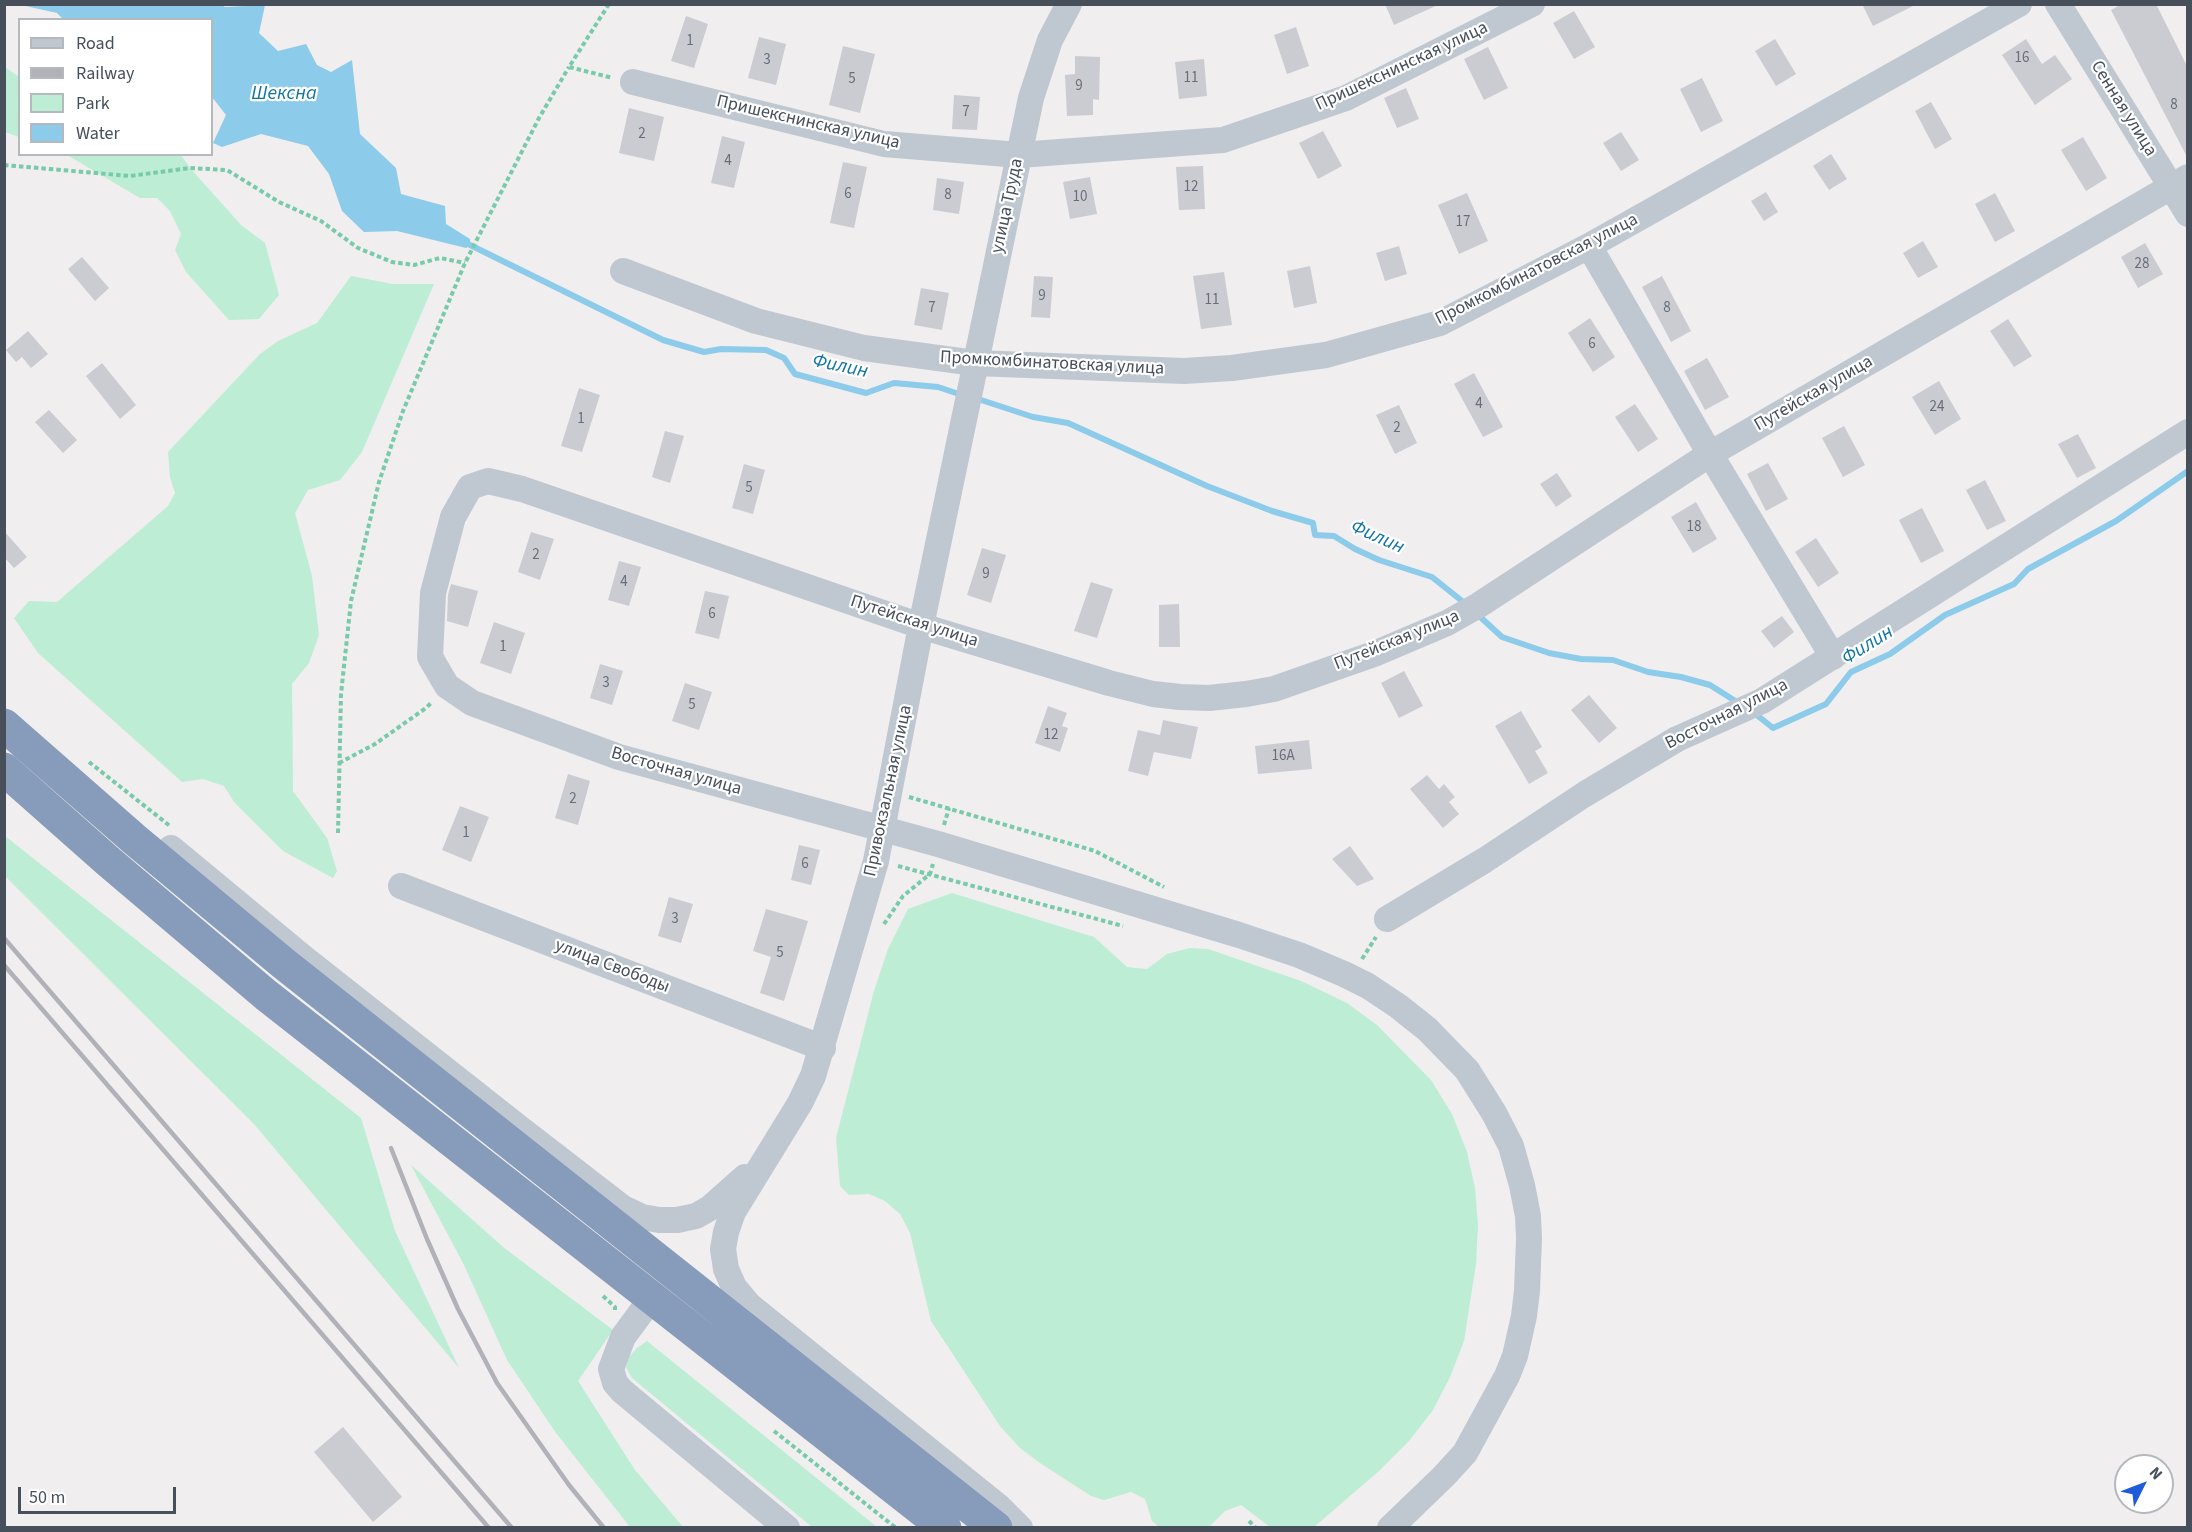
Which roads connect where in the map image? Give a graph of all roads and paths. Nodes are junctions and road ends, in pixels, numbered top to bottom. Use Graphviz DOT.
graph roads {
  1 [pos="609,4"];
  2 [pos="1069,4"];
  3 [pos="1532,4"];
  4 [pos="2019,4"];
  5 [pos="2058,4"];
  6 [pos="569,68"];
  7 [pos="633,82"];
  8 [pos="1019,155"];
  9 [pos="4,165"];
  10 [pos="2179,182"];
  11 [pos="2187,214"];
  12 [pos="1589,246"];
  13 [pos="465,263"];
  14 [pos="623,271"];
  15 [pos="973,374"];
  16 [pos="966,414"];
  17 [pos="2187,432"];
  18 [pos="1710,454"];
  19 [pos="921,626"];
  20 [pos="1833,657"];
  21 [pos="447,686"];
  22 [pos="4,723"];
  23 [pos="338,764"];
  24 [pos="4,769"];
  25 [pos="928,802"];
  26 [pos="883,828"];
  27 [pos="338,833"];
  28 [pos="912,870"];
  29 [pos="930,874"];
  30 [pos="401,886"];
  31 [pos="1173,891"];
  32 [pos="1387,919"];
  33 [pos="1131,928"];
  34 [pos="880,932"];
  35 [pos="1351,956"];
  36 [pos="1370,965"];
  37 [pos="823,1048"];
  38 [pos="769,1154"];
  39 [pos="651,1299"];
  40 [pos="697,1453"];
  41 [pos="1249,1521"];
  42 [pos="759,1527"];
  43 [pos="787,1527"];
  44 [pos="945,1527"];
  45 [pos="996,1527"];
  46 [pos="1020,1527"];
  47 [pos="1257,1527"];
  48 [pos="1389,1527"];
  1 -- 6 [label="path"];
  2 -- 8 [label="street, улица Труда"];
  3 -- 8 [label="street, Пришекснинская улица"];
  4 -- 12 [label="street, Промкомбинатовская улица"];
  5 -- 10 [label="street, Сенная улица"];
  6 -- 7 [label="path"];
  6 -- 13 [label="path"];
  7 -- 8 [label="street, Пришекснинская улица"];
  8 -- 15 [label="street, улица Труда"];
  9 -- 13 [label="path"];
  10 -- 11 [label="street, Сенная улица"];
  10 -- 18 [label="street, Путейская улица"];
  12 -- 15 [label="street, Промкомбинатовская улица"];
  12 -- 18 [label="street"];
  13 -- 23 [label="path"];
  14 -- 15 [label="street, Промкомбинатовская улица"];
  15 -- 16 [label="street, улица Труда"];
  16 -- 19 [label="street, Привокзальная улица"];
  17 -- 20 [label="street, Восточная улица"];
  18 -- 19 [label="street, Путейская улица"];
  18 -- 20 [label="street"];
  19 -- 21 [label="street, Путейская улица"];
  19 -- 26 [label="street, Привокзальная улица"];
  20 -- 32 [label="street, Восточная улица"];
  21 -- 23 [label="path"];
  21 -- 26 [label="street, Восточная улица"];
  22 -- 38 [label="street"];
  22 -- 45 [label="highway"];
  23 -- 27 [label="path"];
  24 -- 39 [label="highway"];
  25 -- 31 [label="path"];
  26 -- 37 [label="street, Привокзальная улица"];
  26 -- 48 [label="street, Восточная улица"];
  28 -- 29 [label="path"];
  29 -- 33 [label="path"];
  29 -- 34 [label="path"];
  30 -- 37 [label="street, улица Свободы"];
  35 -- 36 [label="path"];
  37 -- 38 [label="street, Привокзальная улица"];
  38 -- 46 [label="street"];
  39 -- 40 [label="street"];
  39 -- 44 [label="highway"];
  40 -- 42 [label="street"];
  40 -- 43 [label="street"];
  41 -- 47 [label="path"];
}
